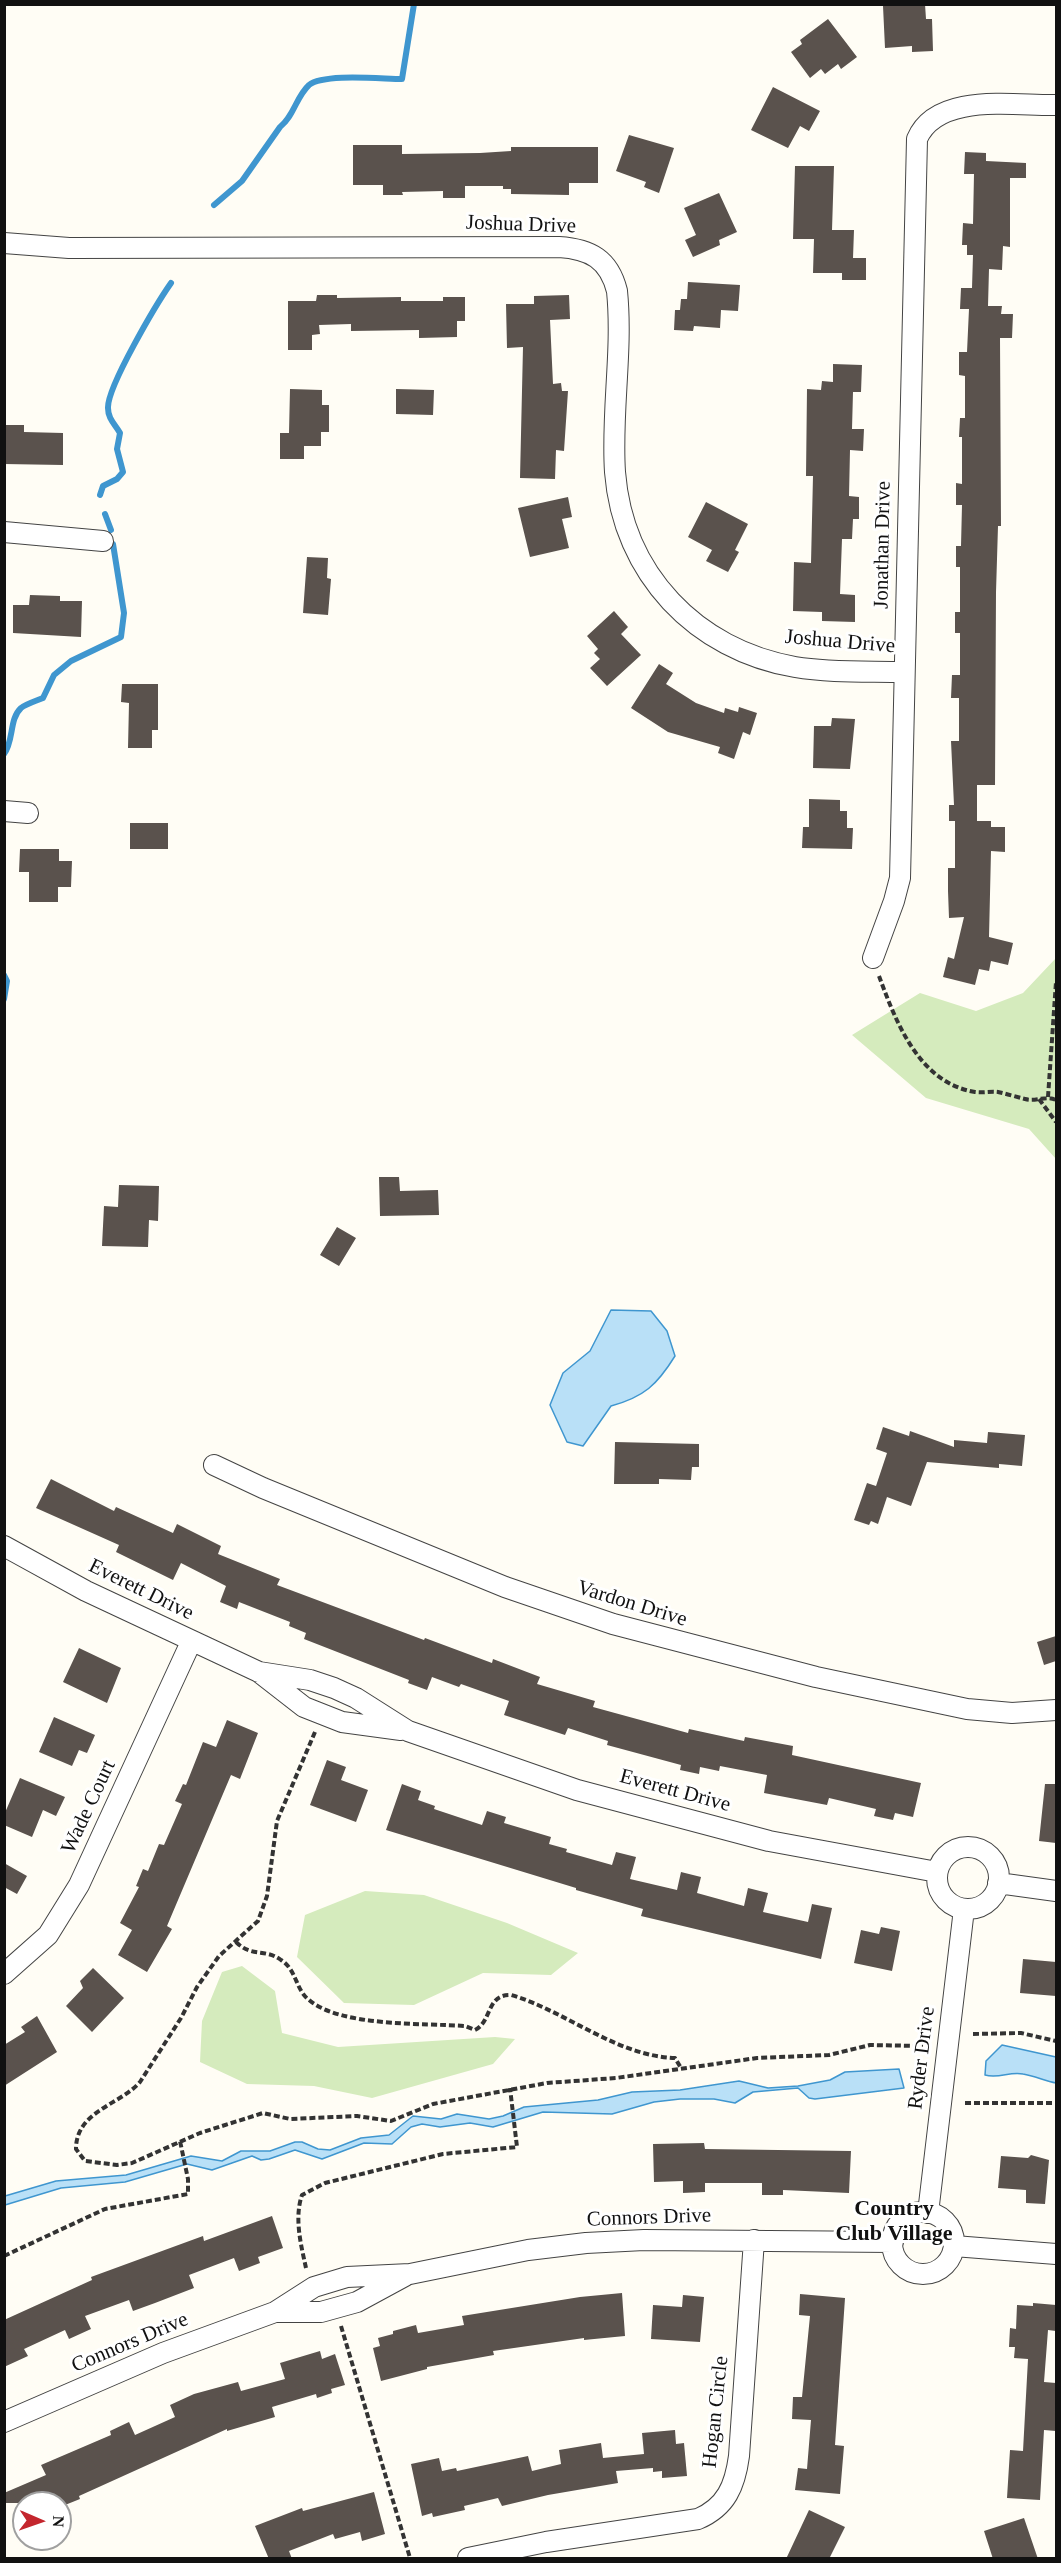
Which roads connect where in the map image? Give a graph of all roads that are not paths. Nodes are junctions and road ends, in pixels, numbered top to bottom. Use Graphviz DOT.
graph roads {
  1 [pos="1056,105"];
  2 [pos="4,243"];
  3 [pos="4,532"];
  4 [pos="103,541"];
  5 [pos="904,672"];
  6 [pos="4,811"];
  7 [pos="28,813"];
  8 [pos="873,958"];
  9 [pos="214,1465"];
  10 [pos="4,1546"];
  11 [pos="191,1642"];
  12 [pos="259,1672"];
  13 [pos="1056,1710"];
  14 [pos="408,1731"];
  15 [pos="937,1872"];
  16 [pos="998,1883"];
  17 [pos="1056,1891"];
  18 [pos="964,1909"];
  19 [pos="4,1974"];
  20 [pos="928,2212"];
  21 [pos="754,2240"];
  22 [pos="893,2242"];
  23 [pos="954,2246"];
  24 [pos="1056,2254"];
  25 [pos="410,2274"];
  26 [pos="275,2312"];
  27 [pos="4,2422"];
  28 [pos="468,2559"];
  1 -- 5 [label="street, Jonathan Drive"];
  2 -- 5 [label="street, Joshua Drive"];
  3 -- 4 [label="street"];
  5 -- 8 [label="street, Jonathan Drive"];
  6 -- 7 [label="street"];
  9 -- 13 [label="street, Vardon Drive"];
  10 -- 11 [label="street, Everett Drive"];
  11 -- 12 [label="street, Everett Drive"];
  11 -- 19 [label="street, Wade Court"];
  12 -- 14 [label="street, Everett Drive"];
  12 -- 14 [label="street, Everett Drive"];
  14 -- 15 [label="street, Everett Drive"];
  15 -- 16 [label="street"];
  15 -- 18 [label="street"];
  16 -- 17 [label="street"];
  16 -- 18 [label="street"];
  18 -- 20 [label="street, Ryder Drive"];
  20 -- 22 [label="street"];
  20 -- 23 [label="street"];
  21 -- 22 [label="street, Connors Drive"];
  21 -- 25 [label="street, Connors Drive"];
  21 -- 28 [label="street, Hogan Circle"];
  22 -- 23 [label="street"];
  23 -- 24 [label="street"];
  25 -- 26 [label="street, Connors Drive"];
  25 -- 26 [label="street, Connors Drive"];
  26 -- 27 [label="street, Connors Drive"];
}
